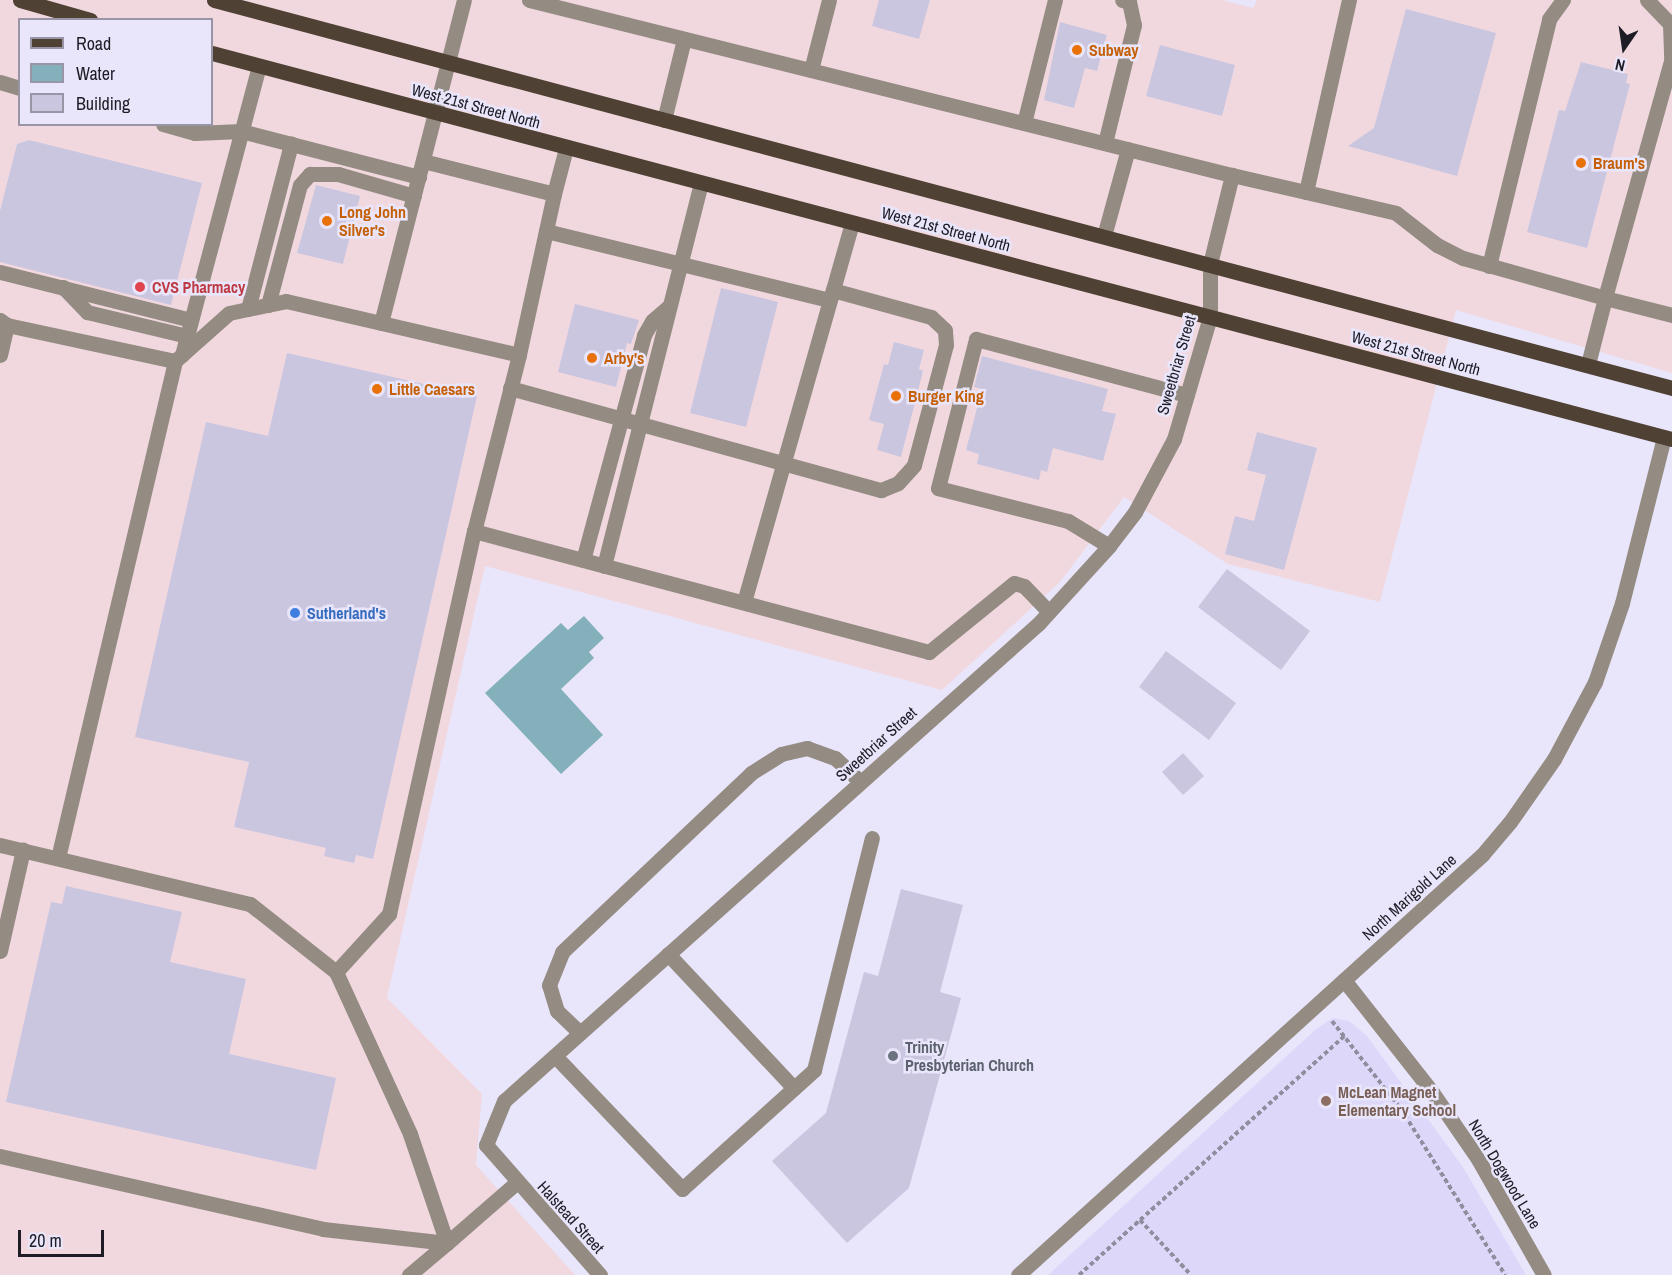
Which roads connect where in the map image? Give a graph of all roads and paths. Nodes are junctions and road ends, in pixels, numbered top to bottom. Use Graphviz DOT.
graph roads {
  1 [pos="20,0"];
  2 [pos="214,0"];
  3 [pos="464,0"];
  4 [pos="529,0"];
  5 [pos="829,0"];
  6 [pos="1055,0"];
  7 [pos="1122,0"];
  8 [pos="1349,0"];
  9 [pos="1563,0"];
  10 [pos="1647,0"];
  11 [pos="230,2"];
  12 [pos="83,18"];
  13 [pos="684,39"];
  14 [pos="213,53"];
  15 [pos="1671,61"];
  16 [pos="448,63"];
  17 [pos="259,66"];
  18 [pos="811,70"];
  19 [pos="0,82"];
  20 [pos="18,87"];
  21 [pos="435,114"];
  22 [pos="664,120"];
  23 [pos="1024,123"];
  24 [pos="170,126"];
  25 [pos="241,131"];
  26 [pos="1105,143"];
  27 [pos="291,144"];
  28 [pos="566,148"];
  29 [pos="1128,149"];
  30 [pos="423,161"];
  31 [pos="1232,175"];
  32 [pos="419,177"];
  33 [pos="701,184"];
  34 [pos="1306,192"];
  35 [pos="554,194"];
  36 [pos="414,195"];
  37 [pos="852,223"];
  38 [pos="546,231"];
  39 [pos="1104,236"];
  40 [pos="680,264"];
  41 [pos="1210,264"];
  42 [pos="1489,266"];
  43 [pos="0,272"];
  44 [pos="63,287"];
  45 [pos="831,295"];
  46 [pos="1605,298"];
  47 [pos="268,304"];
  48 [pos="669,306"];
  49 [pos="248,309"];
  50 [pos="1672,315"];
  51 [pos="1210,317"];
  52 [pos="192,320"];
  53 [pos="3,322"];
  54 [pos="381,323"];
  55 [pos="187,336"];
  56 [pos="0,356"];
  57 [pos="519,356"];
  58 [pos="178,358"];
  59 [pos="1588,364"];
  60 [pos="510,388"];
  61 [pos="1672,388"];
  62 [pos="1187,395"];
  63 [pos="622,417"];
  64 [pos="639,424"];
  65 [pos="1668,438"];
  66 [pos="783,465"];
  67 [pos="474,531"];
  68 [pos="1109,546"];
  69 [pos="583,560"];
  70 [pos="604,566"];
  71 [pos="744,602"];
  72 [pos="1049,612"];
  73 [pos="861,782"];
  74 [pos="872,838"];
  75 [pos="0,845"];
  76 [pos="23,850"];
  77 [pos="58,858"];
  78 [pos="0,951"];
  79 [pos="668,954"];
  80 [pos="336,972"];
  81 [pos="1344,980"];
  82 [pos="1318,1004"];
  83 [pos="580,1033"];
  84 [pos="1344,1035"];
  85 [pos="555,1056"];
  86 [pos="794,1088"];
  87 [pos="0,1156"];
  88 [pos="516,1183"];
  89 [pos="1140,1220"];
  90 [pos="447,1243"];
  91 [pos="410,1275"];
  92 [pos="600,1275"];
  93 [pos="1018,1275"];
  94 [pos="1079,1275"];
  95 [pos="1191,1275"];
  96 [pos="1505,1275"];
  97 [pos="1544,1275"];
  1 -- 12 [label="main road"];
  2 -- 11 [label="main road, West 21st Street North"];
  3 -- 16 [label="street"];
  4 -- 13 [label="street"];
  5 -- 18 [label="street"];
  6 -- 23 [label="street"];
  7 -- 26 [label="street"];
  8 -- 34 [label="street"];
  9 -- 42 [label="street"];
  10 -- 15 [label="street"];
  11 -- 16 [label="main road, West 21st Street North"];
  13 -- 18 [label="street"];
  13 -- 22 [label="street"];
  14 -- 17 [label="main road, West 21st Street North"];
  15 -- 46 [label="street"];
  16 -- 21 [label="street"];
  16 -- 22 [label="main road, West 21st Street North"];
  17 -- 21 [label="main road, West 21st Street North"];
  17 -- 25 [label="street"];
  18 -- 23 [label="street"];
  19 -- 20 [label="street"];
  21 -- 28 [label="main road, West 21st Street North"];
  21 -- 30 [label="street"];
  22 -- 39 [label="main road, West 21st Street North"];
  23 -- 26 [label="street"];
  24 -- 25 [label="street"];
  25 -- 27 [label="street"];
  25 -- 52 [label="street"];
  26 -- 29 [label="street"];
  27 -- 32 [label="street"];
  27 -- 49 [label="street"];
  28 -- 33 [label="main road, West 21st Street North"];
  28 -- 35 [label="street"];
  29 -- 31 [label="street"];
  29 -- 39 [label="street"];
  30 -- 32 [label="street"];
  30 -- 35 [label="street"];
  31 -- 34 [label="street"];
  31 -- 41 [label="street, Sweetbriar Street"];
  32 -- 36 [label="street"];
  33 -- 37 [label="main road, West 21st Street North"];
  33 -- 40 [label="street"];
  34 -- 42 [label="street"];
  35 -- 38 [label="street"];
  36 -- 47 [label="street"];
  36 -- 54 [label="street"];
  37 -- 45 [label="street"];
  37 -- 51 [label="main road, West 21st Street North"];
  38 -- 40 [label="street"];
  38 -- 57 [label="street"];
  39 -- 41 [label="main road, West 21st Street North"];
  40 -- 45 [label="street"];
  40 -- 48 [label="street"];
  41 -- 51 [label="street, Sweetbriar Street"];
  41 -- 59 [label="main road, West 21st Street North"];
  42 -- 46 [label="street"];
  43 -- 44 [label="street"];
  44 -- 52 [label="street"];
  44 -- 55 [label="street"];
  45 -- 66 [label="street"];
  45 -- 66 [label="street"];
  46 -- 50 [label="street"];
  46 -- 59 [label="street"];
  47 -- 49 [label="street"];
  47 -- 54 [label="street"];
  48 -- 63 [label="street"];
  48 -- 64 [label="street"];
  49 -- 58 [label="street"];
  51 -- 62 [label="street, Sweetbriar Street"];
  51 -- 65 [label="main road, West 21st Street North"];
  52 -- 55 [label="street"];
  53 -- 56 [label="street"];
  53 -- 58 [label="street"];
  54 -- 57 [label="street"];
  55 -- 58 [label="street"];
  57 -- 60 [label="street"];
  58 -- 77 [label="street"];
  59 -- 61 [label="main road, West 21st Street North"];
  60 -- 63 [label="street"];
  60 -- 67 [label="street"];
  62 -- 68 [label="street, Sweetbriar Street"];
  62 -- 68 [label="street"];
  63 -- 64 [label="street"];
  63 -- 69 [label="street"];
  64 -- 66 [label="street"];
  64 -- 70 [label="street"];
  65 -- 81 [label="street, North Marigold Lane"];
  66 -- 71 [label="street"];
  67 -- 69 [label="street"];
  67 -- 80 [label="street"];
  68 -- 72 [label="street, Sweetbriar Street"];
  69 -- 70 [label="street"];
  70 -- 71 [label="street"];
  71 -- 72 [label="street"];
  72 -- 73 [label="street, Sweetbriar Street"];
  73 -- 79 [label="street, Sweetbriar Street"];
  73 -- 83 [label="street"];
  74 -- 86 [label="street"];
  75 -- 76 [label="street"];
  76 -- 77 [label="street"];
  76 -- 78 [label="street"];
  77 -- 80 [label="street"];
  79 -- 83 [label="street, Sweetbriar Street"];
  79 -- 86 [label="street"];
  80 -- 90 [label="street"];
  81 -- 82 [label="street, North Marigold Lane"];
  81 -- 97 [label="street, North Dogwood Lane"];
  82 -- 84 [label="path"];
  82 -- 93 [label="street, North Marigold Lane"];
  83 -- 85 [label="street, Sweetbriar Street"];
  84 -- 89 [label="path"];
  84 -- 96 [label="path"];
  85 -- 86 [label="street"];
  85 -- 88 [label="street, Sweetbriar Street"];
  87 -- 90 [label="street"];
  88 -- 90 [label="street"];
  88 -- 92 [label="street, Halstead Street"];
  89 -- 94 [label="path"];
  89 -- 95 [label="path"];
  90 -- 91 [label="street"];
}
